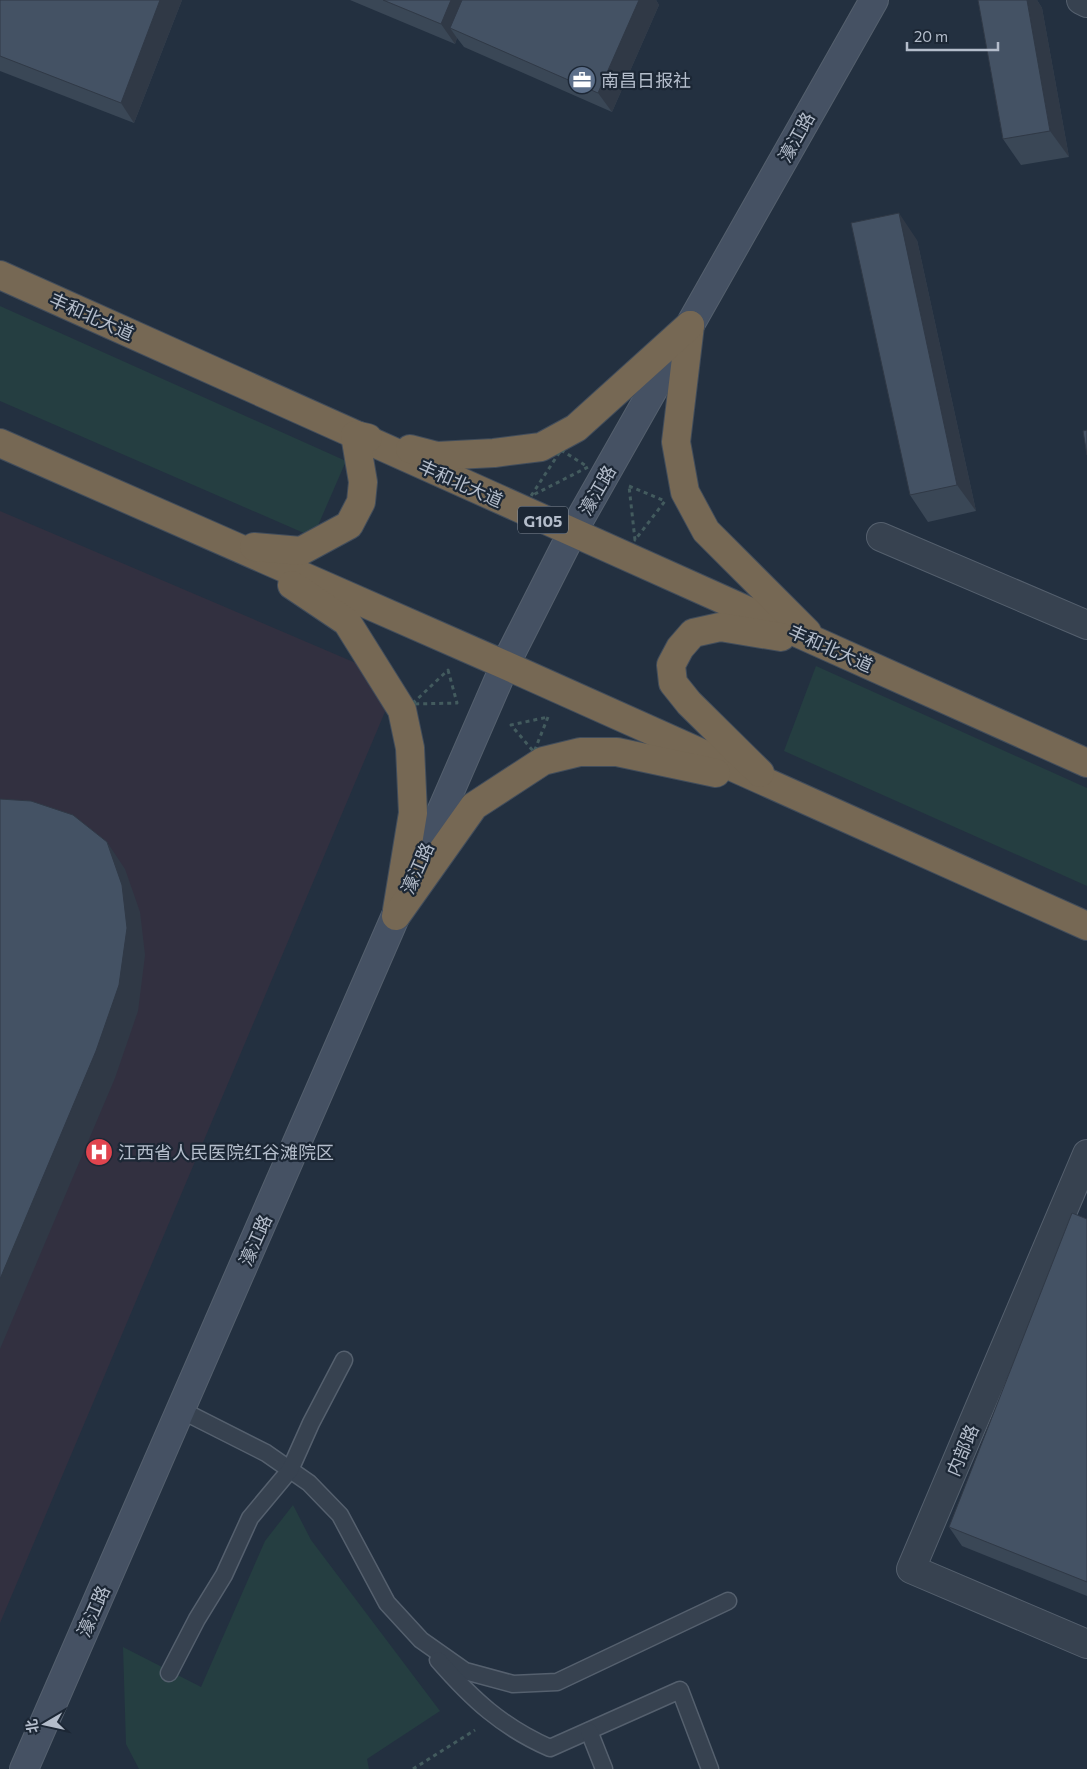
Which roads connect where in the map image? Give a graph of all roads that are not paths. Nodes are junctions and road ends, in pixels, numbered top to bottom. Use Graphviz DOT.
graph roads {
  1 [pos="874,0"];
  2 [pos="1081,0"];
  3 [pos="1087,2"];
  4 [pos="0,274"];
  5 [pos="690,325"];
  6 [pos="354,435"];
  7 [pos="0,443"];
  8 [pos="572,533"];
  9 [pos="881,537"];
  10 [pos="233,546"];
  11 [pos="1087,625"];
  12 [pos="819,643"];
  13 [pos="505,665"];
  14 [pos="1087,763"];
  15 [pos="774,786"];
  16 [pos="396,916"];
  17 [pos="1087,926"];
  18 [pos="1087,1154"];
  19 [pos="344,1360"];
  20 [pos="181,1410"];
  21 [pos="290,1470"];
  22 [pos="728,1601"];
  23 [pos="421,1640"];
  24 [pos="1087,1644"];
  25 [pos="169,1673"];
  26 [pos="588,1731"];
  27 [pos="24,1769"];
  28 [pos="604,1769"];
  29 [pos="710,1769"];
  1 -- 5 [label="street, 濠江路"];
  2 -- 3 [label="street"];
  4 -- 6 [label="highway, 丰和北大道 / G105"];
  5 -- 6 [label="highway"];
  5 -- 8 [label="street, 濠江路"];
  5 -- 12 [label="highway"];
  6 -- 8 [label="highway, 丰和北大道 / G105"];
  6 -- 10 [label="highway"];
  7 -- 10 [label="highway"];
  8 -- 12 [label="highway, 丰和北大道 / G105"];
  8 -- 13 [label="street, 濠江路"];
  9 -- 11 [label="street"];
  10 -- 13 [label="highway"];
  10 -- 16 [label="highway"];
  12 -- 14 [label="highway, 丰和北大道 / G105"];
  12 -- 15 [label="highway"];
  13 -- 15 [label="highway"];
  13 -- 16 [label="street, 濠江路"];
  15 -- 16 [label="highway"];
  15 -- 17 [label="highway"];
  16 -- 20 [label="street, 濠江路"];
  18 -- 24 [label="street, 内部路"];
  19 -- 21 [label="lane"];
  20 -- 21 [label="lane"];
  20 -- 27 [label="street, 濠江路"];
  21 -- 23 [label="lane"];
  21 -- 25 [label="lane"];
  22 -- 23 [label="lane"];
  23 -- 26 [label="lane"];
  26 -- 28 [label="lane"];
  26 -- 29 [label="lane"];
}
